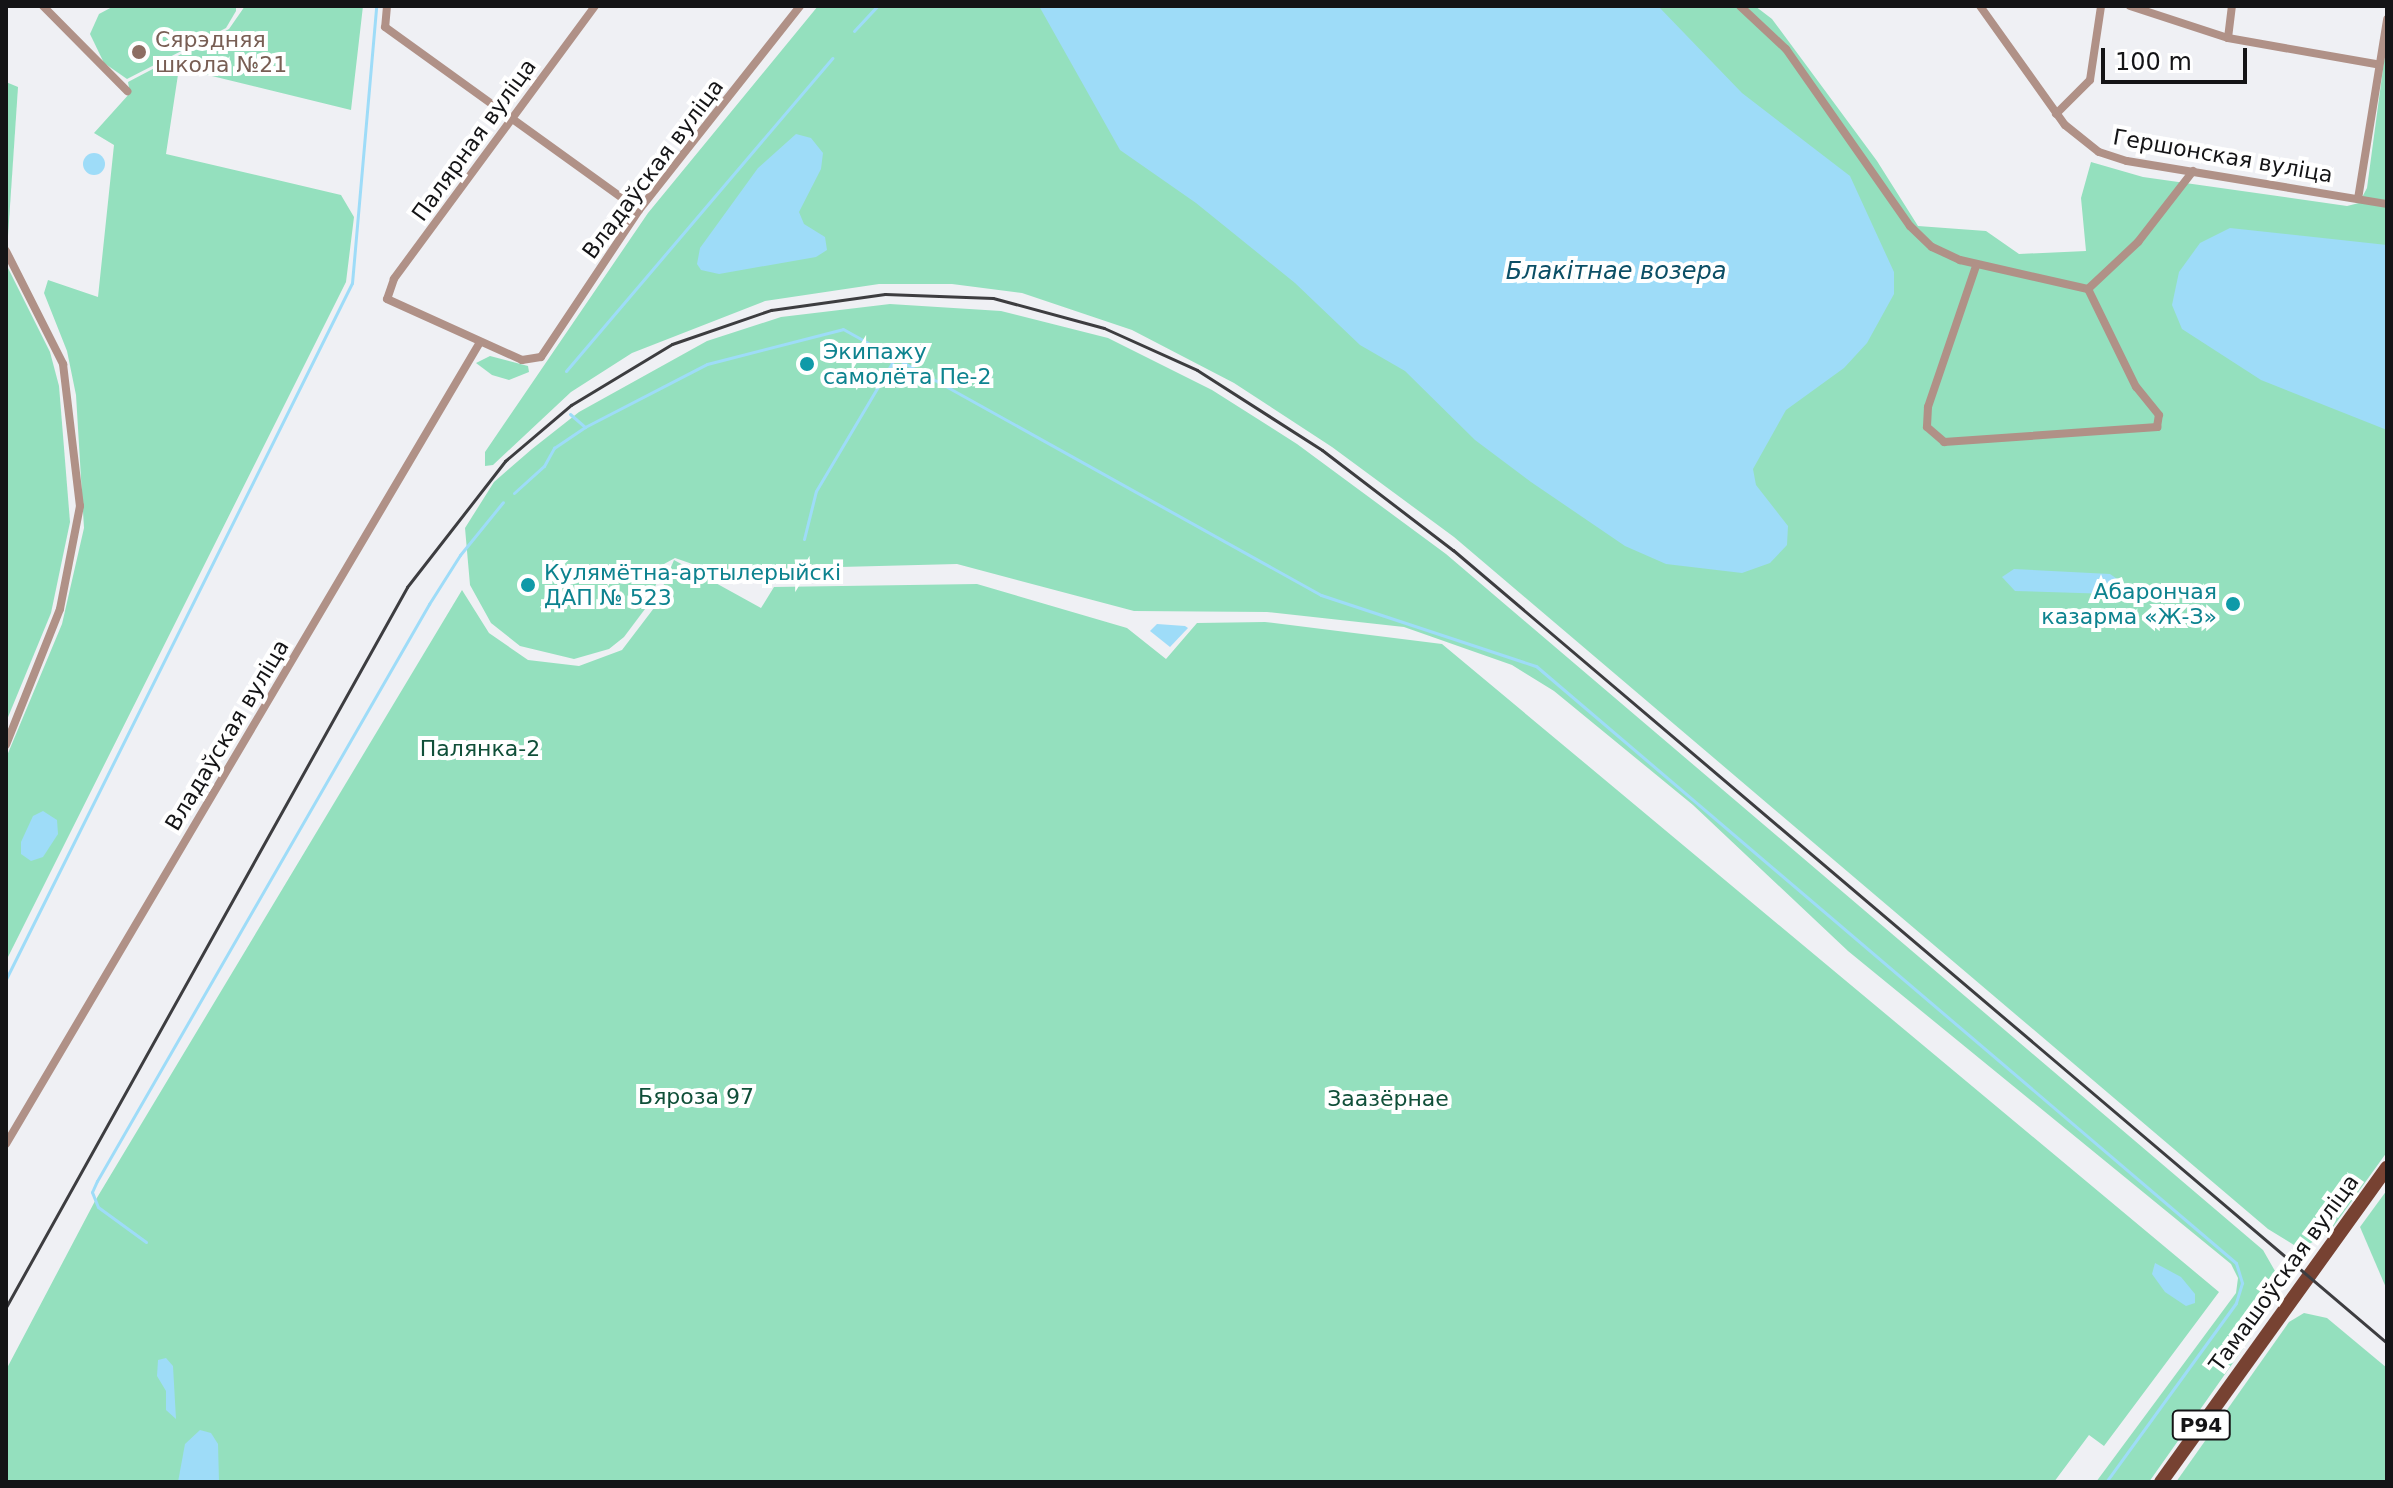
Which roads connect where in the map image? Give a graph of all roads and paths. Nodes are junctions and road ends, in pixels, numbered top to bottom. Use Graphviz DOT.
graph roads {
  1 [pos="43,6"];
  2 [pos="387,6"];
  3 [pos="594,6"];
  4 [pos="1740,6"];
  5 [pos="1980,6"];
  6 [pos="2101,6"];
  7 [pos="2130,6"];
  8 [pos="2232,6"];
  9 [pos="797,7"];
  10 [pos="2387,19"];
  11 [pos="2228,38"];
  12 [pos="2376,64"];
  13 [pos="127,91"];
  14 [pos="2056,114"];
  15 [pos="511,121"];
  16 [pos="2193,171"];
  17 [pos="2358,199"];
  18 [pos="2387,204"];
  19 [pos="639,210"];
  20 [pos="6,251"];
  21 [pos="1976,266"];
  22 [pos="2088,289"];
  23 [pos="479,344"];
  24 [pos="6,745"];
  25 [pos="6,1144"];
  26 [pos="2387,1168"];
  27 [pos="2161,1482"];
  1 -- 13 [label="street"];
  2 -- 15 [label="street"];
  3 -- 15 [label="street, Палярная вуліца"];
  4 -- 21 [label="street"];
  5 -- 14 [label="street, Гершонская вуліца"];
  6 -- 14 [label="street"];
  7 -- 11 [label="street"];
  8 -- 11 [label="street"];
  9 -- 19 [label="street, Владаўская вуліца"];
  10 -- 12 [label="street"];
  11 -- 12 [label="street"];
  12 -- 17 [label="street"];
  14 -- 16 [label="street, Гершонская вуліца"];
  15 -- 19 [label="street"];
  15 -- 23 [label="street, Палярная вуліца"];
  16 -- 17 [label="street, Гершонская вуліца"];
  16 -- 22 [label="street"];
  17 -- 18 [label="street, Гершонская вуліца"];
  19 -- 23 [label="street, Владаўская вуліца"];
  20 -- 24 [label="street"];
  21 -- 22 [label="street"];
  21 -- 22 [label="street"];
  23 -- 25 [label="street, Владаўская вуліца"];
  26 -- 27 [label="main road, Тамашоўская вуліца / Р94"];
}
